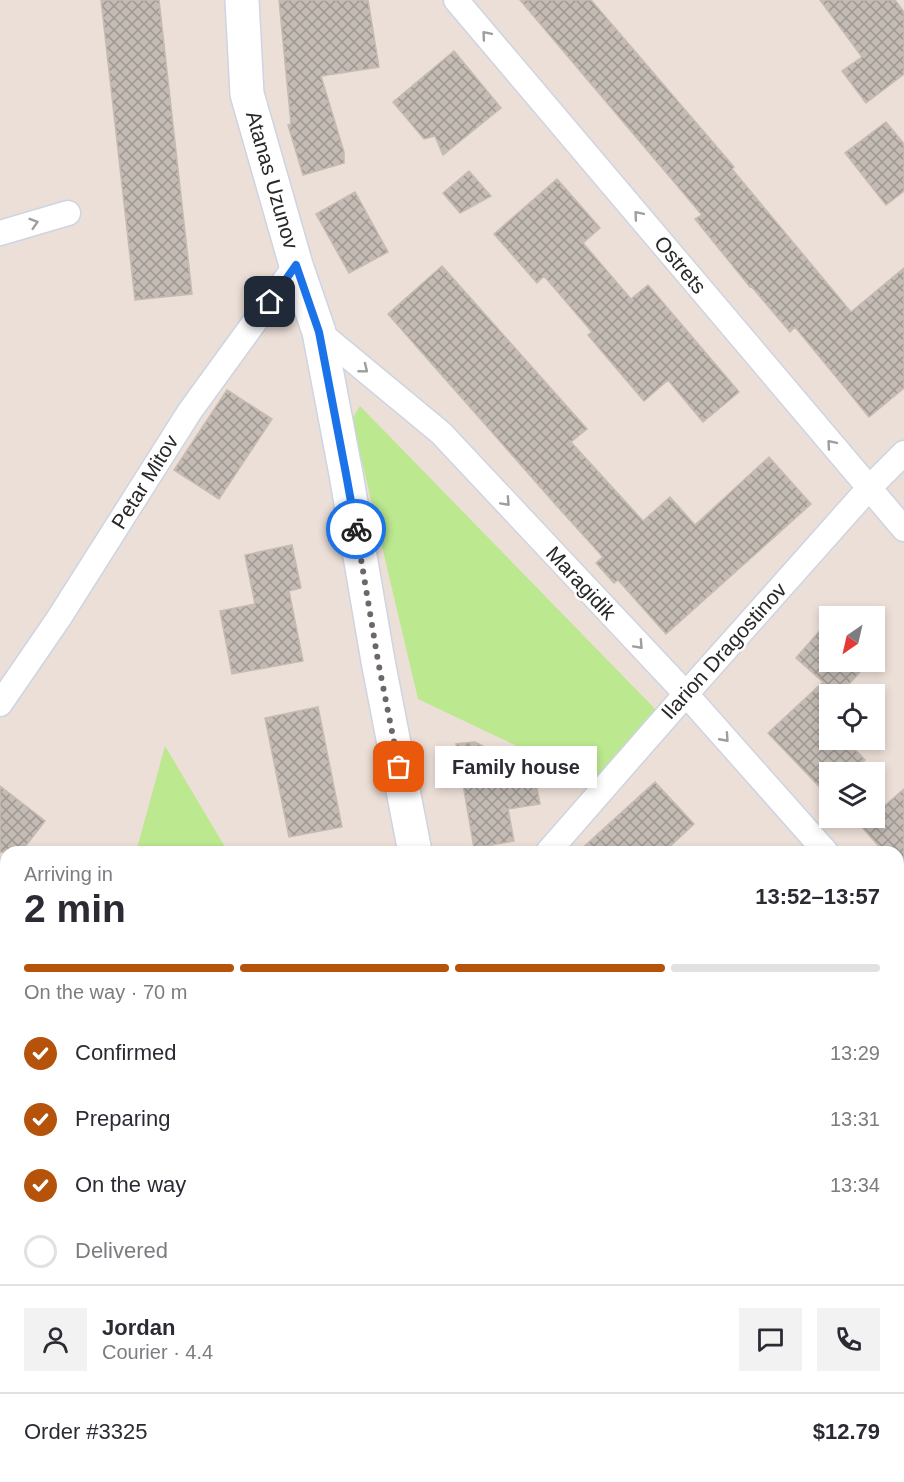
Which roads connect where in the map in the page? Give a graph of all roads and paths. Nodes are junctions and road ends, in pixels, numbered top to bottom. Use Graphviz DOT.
graph roads {
  1 [pos="242,0"];
  2 [pos="456,0"];
  3 [pos="68,213"];
  4 [pos="0,233"];
  5 [pos="296,265"];
  6 [pos="319,332"];
  7 [pos="904,453"];
  8 [pos="869,488"];
  9 [pos="904,529"];
  10 [pos="686,694"];
  11 [pos="0,704"];
  12 [pos="414,846"];
  13 [pos="553,846"];
  14 [pos="821,846"];
  1 -- 5 [label="street, Atanas Uzunov"];
  8 -- 2 [label="street, Ostrets, one-way"];
  4 -- 3 [label="street, one-way"];
  5 -- 6 [label="street, Atanas Uzunov"];
  5 -- 11 [label="street, Petar Mitov"];
  6 -- 10 [label="street, Maragidik, one-way"];
  6 -- 12 [label="street, Atanas Uzunov"];
  7 -- 8 [label="street, Ilarion Dragostinov"];
  8 -- 9 [label="street, Ostrets"];
  8 -- 10 [label="street, Ilarion Dragostinov"];
  10 -- 13 [label="street, Ilarion Dragostinov"];
  10 -- 14 [label="street, Maragidik, one-way"];
}
